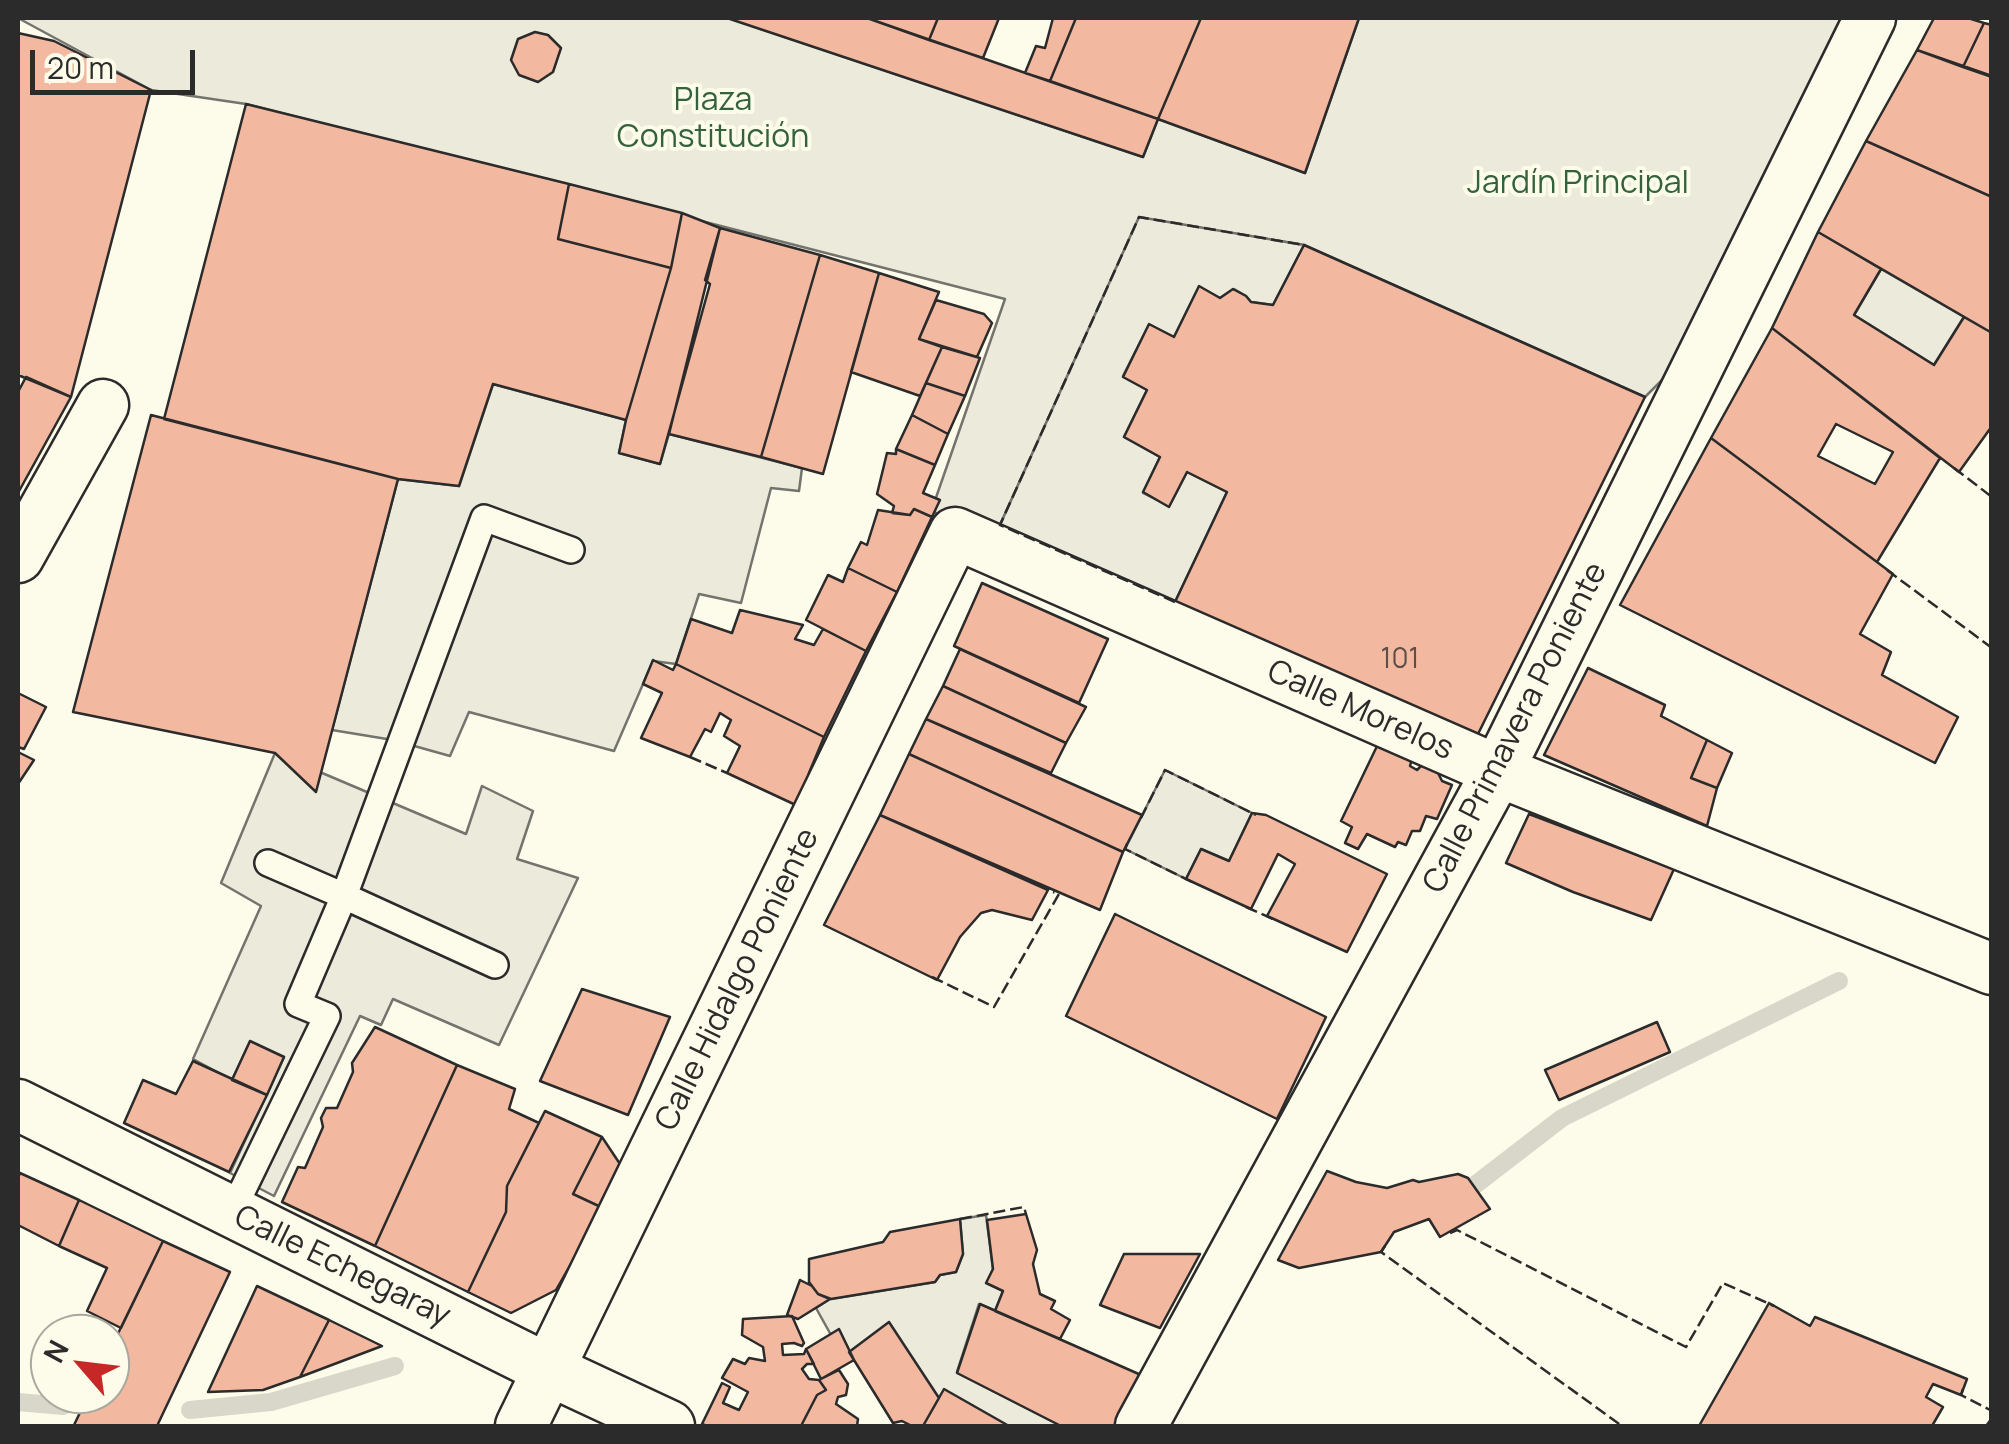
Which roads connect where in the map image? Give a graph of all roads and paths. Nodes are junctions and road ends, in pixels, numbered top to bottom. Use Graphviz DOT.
graph roads {
  1 [pos="1870,18"];
  2 [pos="103,405"];
  3 [pos="955,533"];
  4 [pos="571,550"];
  5 [pos="18,557"];
  6 [pos="1498,771"];
  7 [pos="268,863"];
  8 [pos="344,896"];
  9 [pos="495,965"];
  10 [pos="1992,970"];
  11 [pos="18,1104"];
  12 [pos="232,1212"];
  13 [pos="549,1370"];
  14 [pos="521,1426"];
  15 [pos="669,1426"];
  16 [pos="1141,1426"];
  1 -- 6 [label="street, Calle Primavera Poniente"];
  2 -- 5 [label="street"];
  3 -- 6 [label="street, Calle Morelos"];
  3 -- 13 [label="street, Calle Hidalgo Poniente"];
  4 -- 8 [label="lane"];
  6 -- 10 [label="street, Calle Morelos"];
  6 -- 16 [label="street, Calle Primavera Poniente"];
  7 -- 8 [label="lane"];
  8 -- 9 [label="lane"];
  8 -- 12 [label="lane"];
  11 -- 12 [label="street, Calle Echegaray"];
  12 -- 13 [label="street, Calle Echegaray"];
  13 -- 14 [label="street, Calle Hidalgo Poniente"];
  13 -- 15 [label="street, Calle Echegaray"];
}
